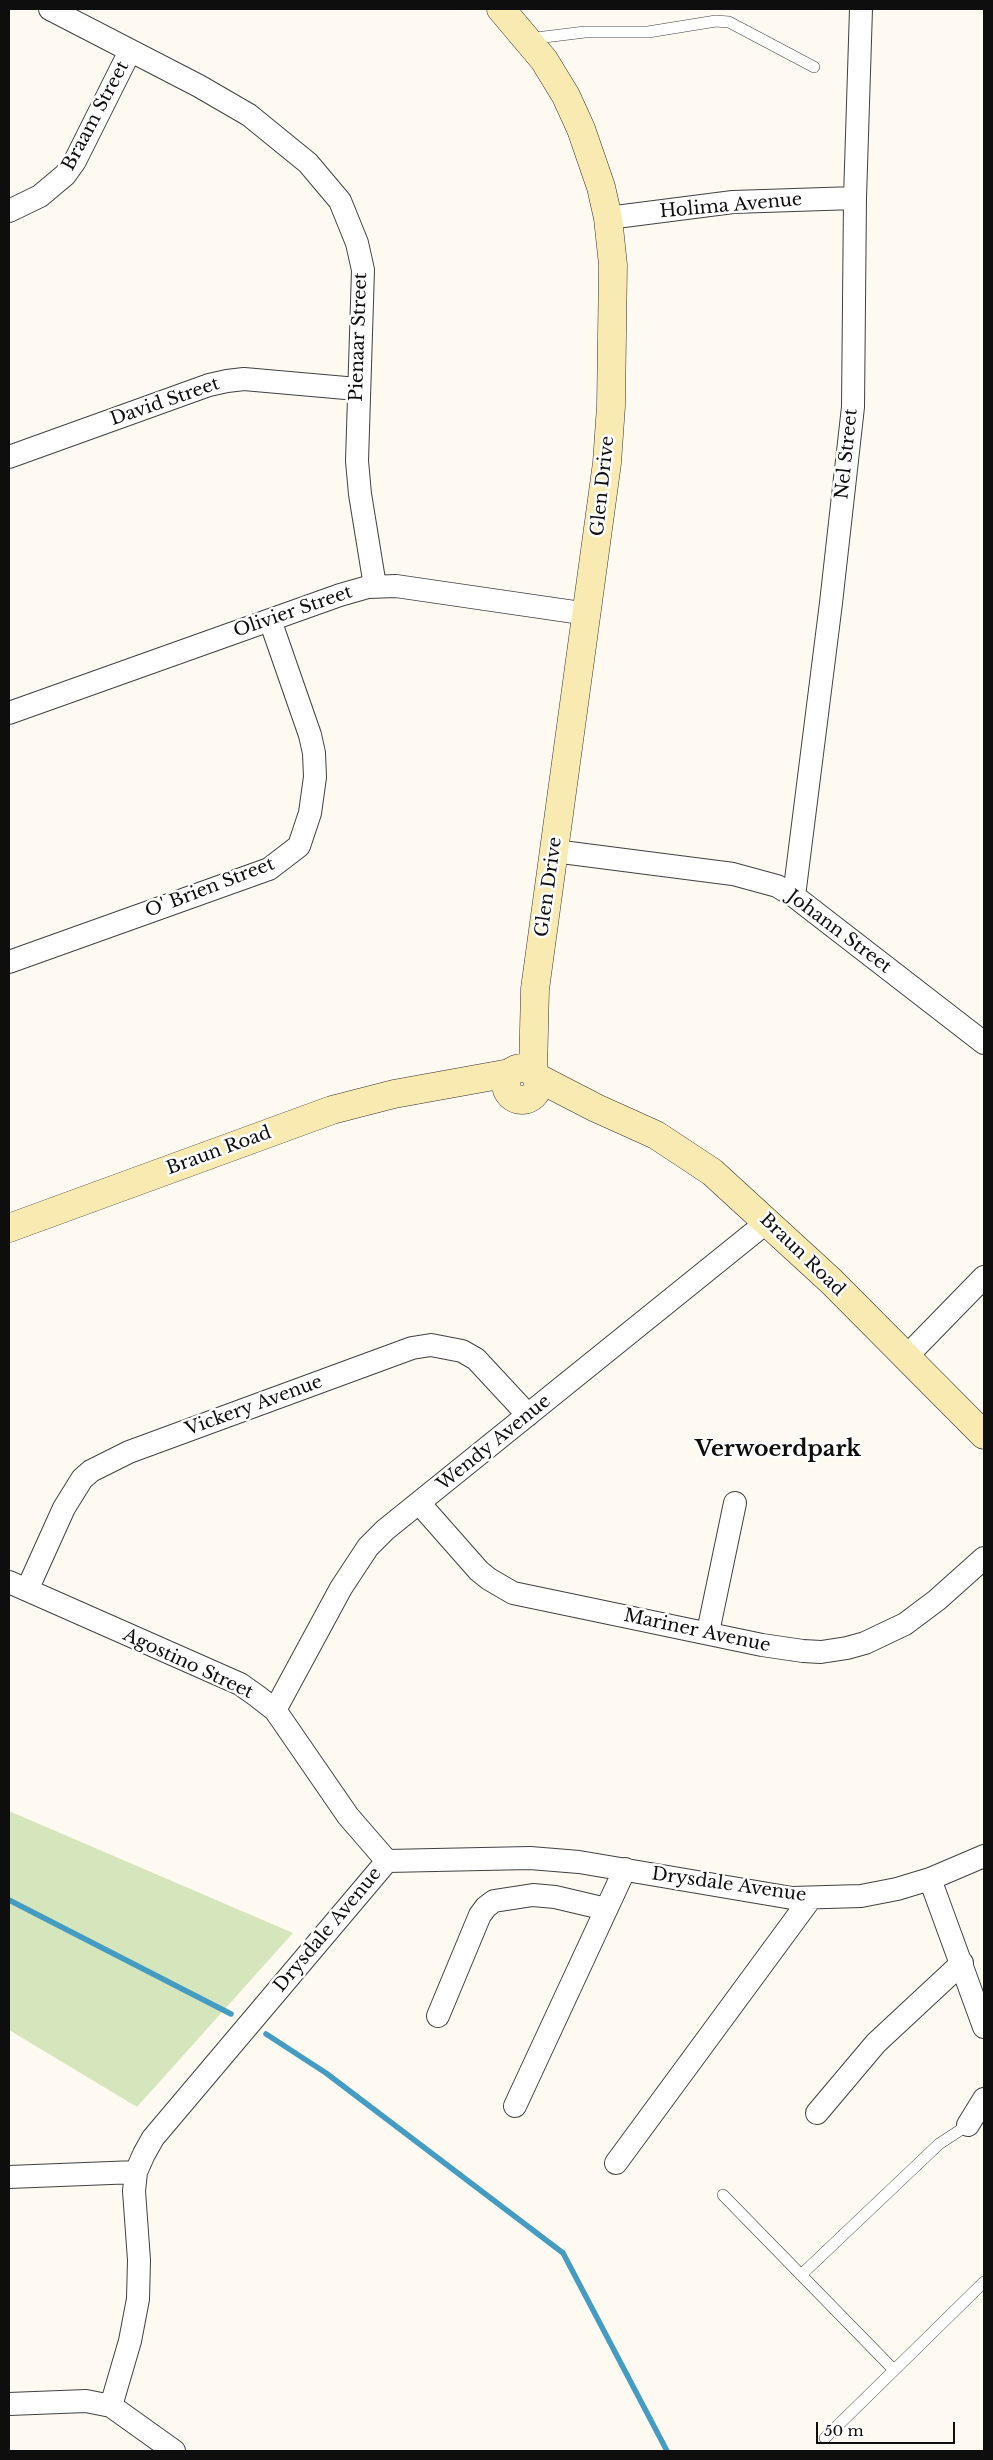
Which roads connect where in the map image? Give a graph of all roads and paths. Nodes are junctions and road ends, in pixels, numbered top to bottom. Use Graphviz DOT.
graph roads {
  1 [pos="50,9"];
  2 [pos="501,9"];
  3 [pos="861,9"];
  4 [pos="528,40"];
  5 [pos="130,51"];
  6 [pos="814,67"];
  7 [pos="855,198"];
  8 [pos="9,212"];
  9 [pos="608,218"];
  10 [pos="357,389"];
  11 [pos="9,457"];
  12 [pos="375,586"];
  13 [pos="588,614"];
  14 [pos="270,620"];
  15 [pos="9,713"];
  16 [pos="554,852"];
  17 [pos="794,896"];
  18 [pos="9,962"];
  19 [pos="984,1043"];
  20 [pos="522,1080"];
  21 [pos="767,1222"];
  22 [pos="9,1228"];
  23 [pos="984,1277"];
  24 [pos="906,1357"];
  25 [pos="528,1415"];
  26 [pos="984,1435"];
  27 [pos="419,1503"];
  28 [pos="735,1503"];
  29 [pos="984,1558"];
  30 [pos="18,1586"];
  31 [pos="708,1632"];
  32 [pos="275,1710"];
  33 [pos="984,1856"];
  34 [pos="387,1860"];
  35 [pos="625,1869"];
  36 [pos="930,1879"];
  37 [pos="811,1898"];
  38 [pos="606,1909"];
  39 [pos="962,1963"];
  40 [pos="438,2016"];
  41 [pos="984,2027"];
  42 [pos="984,2099"];
  43 [pos="515,2106"];
  44 [pos="817,2113"];
  45 [pos="968,2125"];
  46 [pos="616,2164"];
  47 [pos="136,2172"];
  48 [pos="9,2177"];
  49 [pos="723,2195"];
  50 [pos="801,2275"];
  51 [pos="984,2282"];
  52 [pos="894,2370"];
  53 [pos="9,2404"];
  54 [pos="112,2406"];
  55 [pos="824,2438"];
  56 [pos="174,2451"];
  1 -- 5 [label="street, Pienaar Street"];
  2 -- 4 [label="street, Glen Drive"];
  3 -- 7 [label="street, Nel Street"];
  4 -- 6 [label="lane"];
  4 -- 9 [label="street, Glen Drive"];
  5 -- 8 [label="street, Braam Street"];
  5 -- 10 [label="street, Pienaar Street"];
  7 -- 9 [label="street, Holima Avenue"];
  7 -- 17 [label="street, Nel Street"];
  9 -- 13 [label="street, Glen Drive"];
  10 -- 11 [label="street, David Street"];
  10 -- 12 [label="street, Pienaar Street"];
  12 -- 13 [label="street, Olivier Street"];
  12 -- 14 [label="street, Olivier Street"];
  13 -- 16 [label="street, Glen Drive"];
  14 -- 15 [label="street, Olivier Street"];
  14 -- 18 [label="street, O' Brien Street"];
  16 -- 17 [label="street, Johann Street"];
  16 -- 20 [label="street, Glen Drive"];
  17 -- 19 [label="street, Johann Street"];
  20 -- 21 [label="street, Braun Road"];
  20 -- 22 [label="street, Braun Road"];
  21 -- 24 [label="street, Braun Road"];
  21 -- 25 [label="street, Wendy Avenue"];
  23 -- 24 [label="street"];
  24 -- 26 [label="street, Braun Road"];
  25 -- 27 [label="street, Wendy Avenue"];
  25 -- 30 [label="street, Vickery Avenue"];
  27 -- 31 [label="street, Mariner Avenue"];
  27 -- 32 [label="street, Wendy Avenue"];
  28 -- 31 [label="street"];
  29 -- 31 [label="street, Mariner Avenue"];
  30 -- 32 [label="street, Agostino Street"];
  32 -- 34 [label="street, Agostino Street"];
  33 -- 36 [label="street, Drysdale Avenue"];
  34 -- 35 [label="street, Drysdale Avenue"];
  34 -- 47 [label="street, Drysdale Avenue"];
  35 -- 37 [label="street, Drysdale Avenue"];
  35 -- 38 [label="street"];
  36 -- 37 [label="street, Drysdale Avenue"];
  36 -- 39 [label="street"];
  37 -- 46 [label="street"];
  38 -- 40 [label="street"];
  38 -- 43 [label="street"];
  39 -- 41 [label="street"];
  39 -- 44 [label="street"];
  42 -- 45 [label="street"];
  45 -- 50 [label="lane"];
  47 -- 48 [label="street"];
  47 -- 54 [label="street, Drysdale Avenue"];
  49 -- 50 [label="lane"];
  50 -- 52 [label="lane"];
  51 -- 52 [label="lane"];
  52 -- 55 [label="lane"];
  53 -- 54 [label="street"];
  54 -- 56 [label="street"];
}
